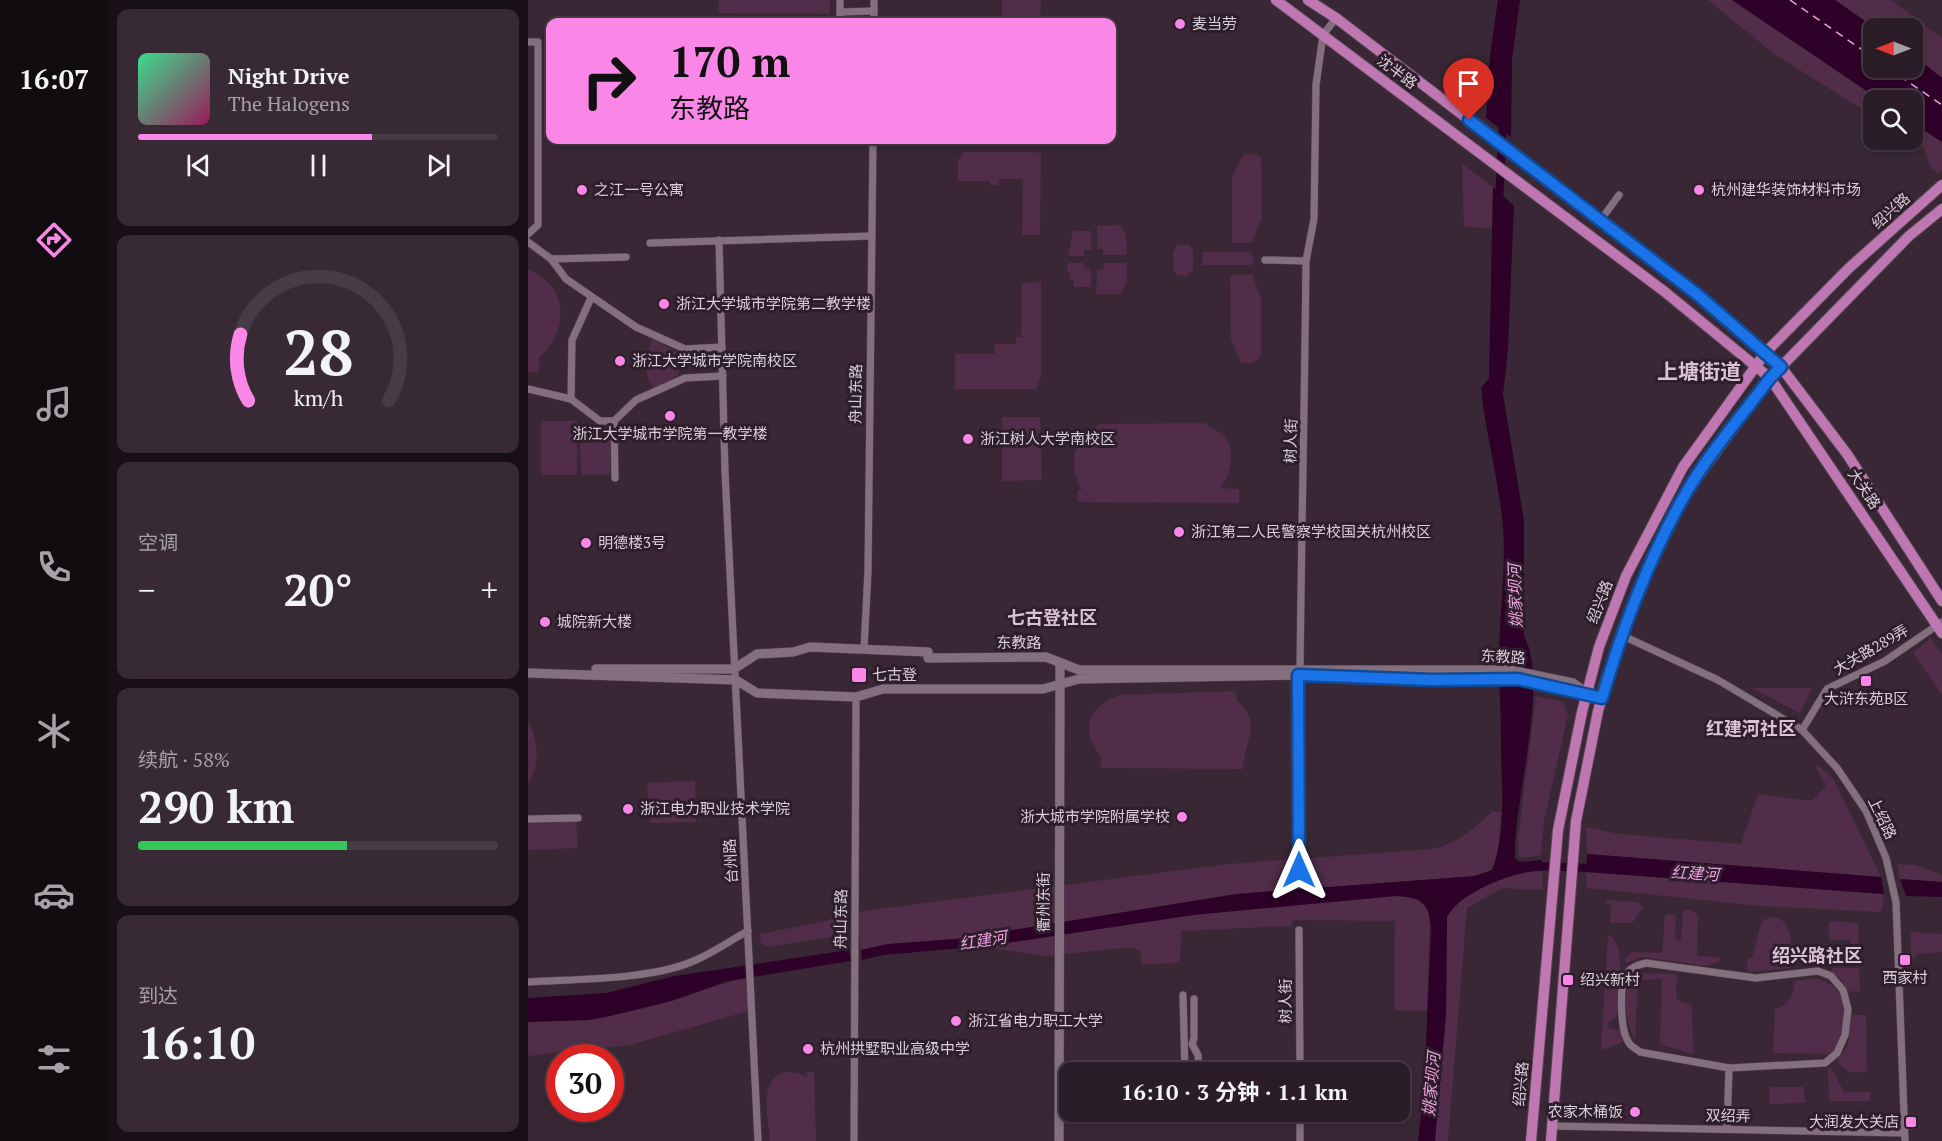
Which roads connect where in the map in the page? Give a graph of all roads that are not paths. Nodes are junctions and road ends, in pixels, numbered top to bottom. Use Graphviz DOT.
graph roads {
  1 [pos="840,0"];
  2 [pos="874,0"];
  3 [pos="1276,0"];
  4 [pos="1308,0"];
  5 [pos="874,11"];
  6 [pos="840,12"];
  7 [pos="840,18"];
  8 [pos="874,18"];
  9 [pos="1336,18"];
  10 [pos="1323,35"];
  11 [pos="528,42"];
  12 [pos="873,144"];
  13 [pos="1942,185"];
  14 [pos="1619,195"];
  15 [pos="1942,209"];
  16 [pos="1600,221"];
  17 [pos="528,234"];
  18 [pos="872,236"];
  19 [pos="718,240"];
  20 [pos="528,242"];
  21 [pos="650,243"];
  22 [pos="626,257"];
  23 [pos="551,259"];
  24 [pos="1265,260"];
  25 [pos="1306,261"];
  26 [pos="591,298"];
  27 [pos="722,347"];
  28 [pos="1766,352"];
  29 [pos="1754,367"];
  30 [pos="1781,367"];
  31 [pos="723,376"];
  32 [pos="1770,378"];
  33 [pos="528,389"];
  34 [pos="571,399"];
  35 [pos="614,421"];
  36 [pos="615,478"];
  37 [pos="1942,602"];
  38 [pos="1940,627"];
  39 [pos="1621,635"];
  40 [pos="864,649"];
  41 [pos="1060,663"];
  42 [pos="528,668"];
  43 [pos="1298,672"];
  44 [pos="528,673"];
  45 [pos="735,675"];
  46 [pos="1060,684"];
  47 [pos="1587,693"];
  48 [pos="856,697"];
  49 [pos="1602,698"];
  50 [pos="1802,730"];
  51 [pos="578,818"];
  52 [pos="528,819"];
  53 [pos="1299,870"];
  54 [pos="1299,930"];
  55 [pos="748,931"];
  56 [pos="528,982"];
  57 [pos="1183,995"];
  58 [pos="1194,999"];
  59 [pos="1185,1062"];
  60 [pos="1198,1062"];
  61 [pos="1300,1062"];
  62 [pos="1729,1068"];
  63 [pos="1058,1088"];
  64 [pos="1300,1122"];
  65 [pos="1552,1126"];
  66 [pos="1726,1130"];
  67 [pos="1904,1133"];
  68 [pos="759,1141"];
  69 [pos="854,1141"];
  70 [pos="1059,1141"];
  71 [pos="1300,1141"];
  72 [pos="1531,1141"];
  73 [pos="1551,1141"];
  74 [pos="1905,1141"];
  1 -- 6 [label="street"];
  2 -- 5 [label="street"];
  3 -- 10 [label="main road, 沈半路"];
  4 -- 9 [label="main road, 沈半路"];
  5 -- 6 [label="street"];
  5 -- 8 [label="street"];
  6 -- 7 [label="street"];
  9 -- 10 [label="street, 树人街"];
  9 -- 16 [label="main road, 沈半路"];
  10 -- 25 [label="street, 树人街"];
  10 -- 29 [label="main road, 沈半路"];
  11 -- 17 [label="street"];
  12 -- 18 [label="street, 舟山东路"];
  13 -- 28 [label="main road, 绍兴路"];
  14 -- 16 [label="street"];
  15 -- 30 [label="main road, 绍兴路"];
  16 -- 28 [label="main road, 沈半路"];
  18 -- 19 [label="street"];
  18 -- 40 [label="street, 舟山东路"];
  19 -- 21 [label="street"];
  19 -- 27 [label="street, 台州路"];
  20 -- 23 [label="street"];
  22 -- 23 [label="street"];
  23 -- 26 [label="street"];
  24 -- 25 [label="street"];
  25 -- 43 [label="street, 树人街"];
  26 -- 27 [label="street"];
  26 -- 34 [label="street"];
  27 -- 31 [label="street, 台州路"];
  28 -- 29 [label="main road, 绍兴路"];
  28 -- 30 [label="main road, 大关路"];
  29 -- 32 [label="main road, 大关路"];
  29 -- 47 [label="main road, 绍兴路"];
  30 -- 32 [label="main road, 绍兴路"];
  30 -- 37 [label="main road, 大关路"];
  31 -- 35 [label="street"];
  31 -- 45 [label="street, 台州路"];
  32 -- 38 [label="main road, 大关路"];
  32 -- 39 [label="main road, 绍兴路"];
  33 -- 34 [label="street"];
  34 -- 35 [label="street"];
  35 -- 36 [label="street"];
  38 -- 50 [label="street, 大关路289弄"];
  39 -- 49 [label="main road, 绍兴路"];
  39 -- 50 [label="street, 上绍路"];
  40 -- 41 [label="street, 东教路"];
  40 -- 45 [label="street, 东教路"];
  41 -- 43 [label="street, 东教路"];
  41 -- 46 [label="street, 衢州东街"];
  42 -- 45 [label="street, 东教路"];
  43 -- 46 [label="street, 东教路"];
  43 -- 47 [label="street, 东教路"];
  43 -- 53 [label="street, 树人街"];
  44 -- 45 [label="street, 东教路"];
  45 -- 48 [label="street, 东教路"];
  45 -- 55 [label="street, 台州路"];
  46 -- 48 [label="street, 东教路"];
  46 -- 63 [label="street, 衢州东街"];
  47 -- 49 [label="street, 东教路"];
  47 -- 72 [label="main road, 绍兴路"];
  48 -- 69 [label="street, 舟山东路"];
  49 -- 65 [label="main road, 绍兴路"];
  50 -- 67 [label="street, 上绍路"];
  51 -- 52 [label="street"];
  54 -- 61 [label="street, 树人街"];
  55 -- 56 [label="street"];
  55 -- 68 [label="street, 台州路"];
  57 -- 59 [label="street"];
  58 -- 60 [label="street"];
  62 -- 62 [label="street"];
  62 -- 66 [label="street"];
  63 -- 70 [label="street, 衢州东街"];
  64 -- 71 [label="street"];
  65 -- 66 [label="street, 双绍弄"];
  65 -- 73 [label="main road, 绍兴路"];
  66 -- 67 [label="street, 双绍弄"];
  67 -- 74 [label="street, 上绍路"];
}
